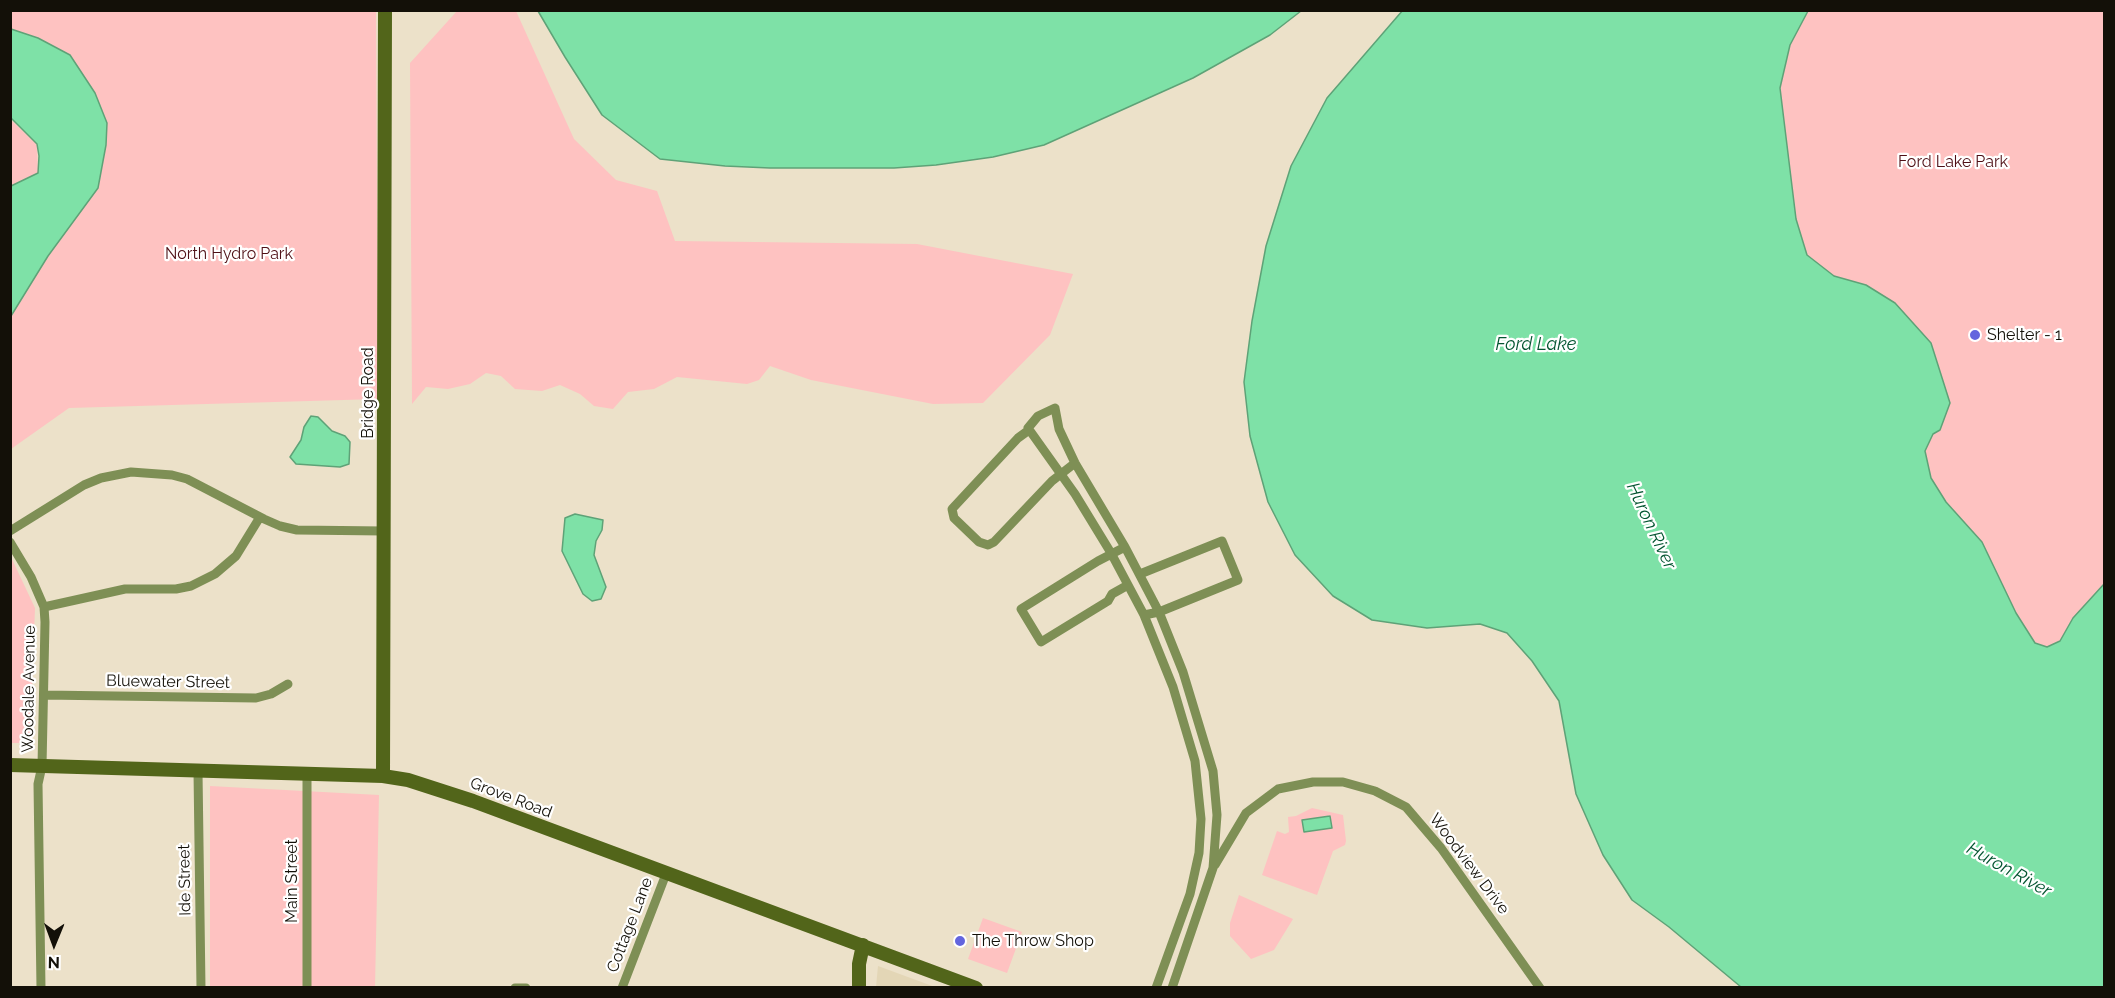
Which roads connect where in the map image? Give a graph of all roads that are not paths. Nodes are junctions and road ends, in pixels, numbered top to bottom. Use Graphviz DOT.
graph roads {
  1 [pos="385,10"];
  2 [pos="1029,430"];
  3 [pos="1075,463"];
  4 [pos="1061,473"];
  5 [pos="260,517"];
  6 [pos="10,531"];
  7 [pos="384,531"];
  8 [pos="10,542"];
  9 [pos="1125,547"];
  10 [pos="1111,553"];
  11 [pos="1140,574"];
  12 [pos="1128,585"];
  13 [pos="44,608"];
  14 [pos="1159,612"];
  15 [pos="1144,615"];
  16 [pos="288,684"];
  17 [pos="44,695"];
  18 [pos="1202,729"];
  19 [pos="1188,733"];
  20 [pos="10,765"];
  21 [pos="42,766"];
  22 [pos="198,772"];
  23 [pos="307,775"];
  24 [pos="382,776"];
  25 [pos="1217,815"];
  26 [pos="1201,819"];
  27 [pos="1214,868"];
  28 [pos="666,874"];
  29 [pos="1190,894"];
  30 [pos="1203,897"];
  31 [pos="1188,943"];
  32 [pos="863,945"];
  33 [pos="1168,954"];
  34 [pos="1182,959"];
  35 [pos="41,987"];
  36 [pos="201,987"];
  37 [pos="307,987"];
  38 [pos="515,987"];
  39 [pos="526,987"];
  40 [pos="622,987"];
  41 [pos="859,987"];
  42 [pos="976,987"];
  43 [pos="1156,987"];
  44 [pos="1172,987"];
  45 [pos="1179,987"];
  46 [pos="1540,987"];
  1 -- 7 [label="main road, Bridge Road"];
  2 -- 3 [label="street"];
  2 -- 4 [label="street"];
  2 -- 4 [label="street"];
  3 -- 4 [label="street"];
  3 -- 9 [label="street"];
  4 -- 10 [label="street"];
  5 -- 6 [label="street"];
  5 -- 7 [label="street"];
  5 -- 13 [label="street"];
  7 -- 24 [label="main road, Bridge Road"];
  8 -- 13 [label="street, Woodale Avenue"];
  9 -- 10 [label="street"];
  9 -- 11 [label="street"];
  10 -- 12 [label="street"];
  10 -- 12 [label="street"];
  11 -- 14 [label="street"];
  11 -- 14 [label="street"];
  12 -- 15 [label="street"];
  13 -- 17 [label="street, Woodale Avenue"];
  14 -- 15 [label="street"];
  14 -- 18 [label="street"];
  15 -- 19 [label="street"];
  16 -- 17 [label="street, Bluewater Street"];
  17 -- 21 [label="street, Woodale Avenue"];
  18 -- 19 [label="street"];
  18 -- 25 [label="street"];
  19 -- 26 [label="street"];
  20 -- 21 [label="main road, Grove Road"];
  21 -- 22 [label="main road, Grove Road"];
  21 -- 35 [label="street, Woodale Avenue"];
  22 -- 23 [label="main road, Grove Road"];
  22 -- 36 [label="street, Ide Street"];
  23 -- 24 [label="main road, Grove Road"];
  23 -- 37 [label="street, Main Street"];
  24 -- 28 [label="main road, Grove Road"];
  25 -- 26 [label="street"];
  25 -- 27 [label="street"];
  26 -- 29 [label="street"];
  27 -- 30 [label="street"];
  27 -- 46 [label="street, Woodview Drive"];
  28 -- 32 [label="main road, Grove Road"];
  28 -- 40 [label="street, Cottage Lane"];
  29 -- 30 [label="street"];
  29 -- 33 [label="street"];
  30 -- 31 [label="street"];
  31 -- 34 [label="street"];
  31 -- 45 [label="street"];
  32 -- 41 [label="main road"];
  32 -- 42 [label="main road, Grove Road"];
  33 -- 34 [label="street"];
  33 -- 43 [label="street"];
  34 -- 44 [label="street"];
  38 -- 39 [label="street"];
}
